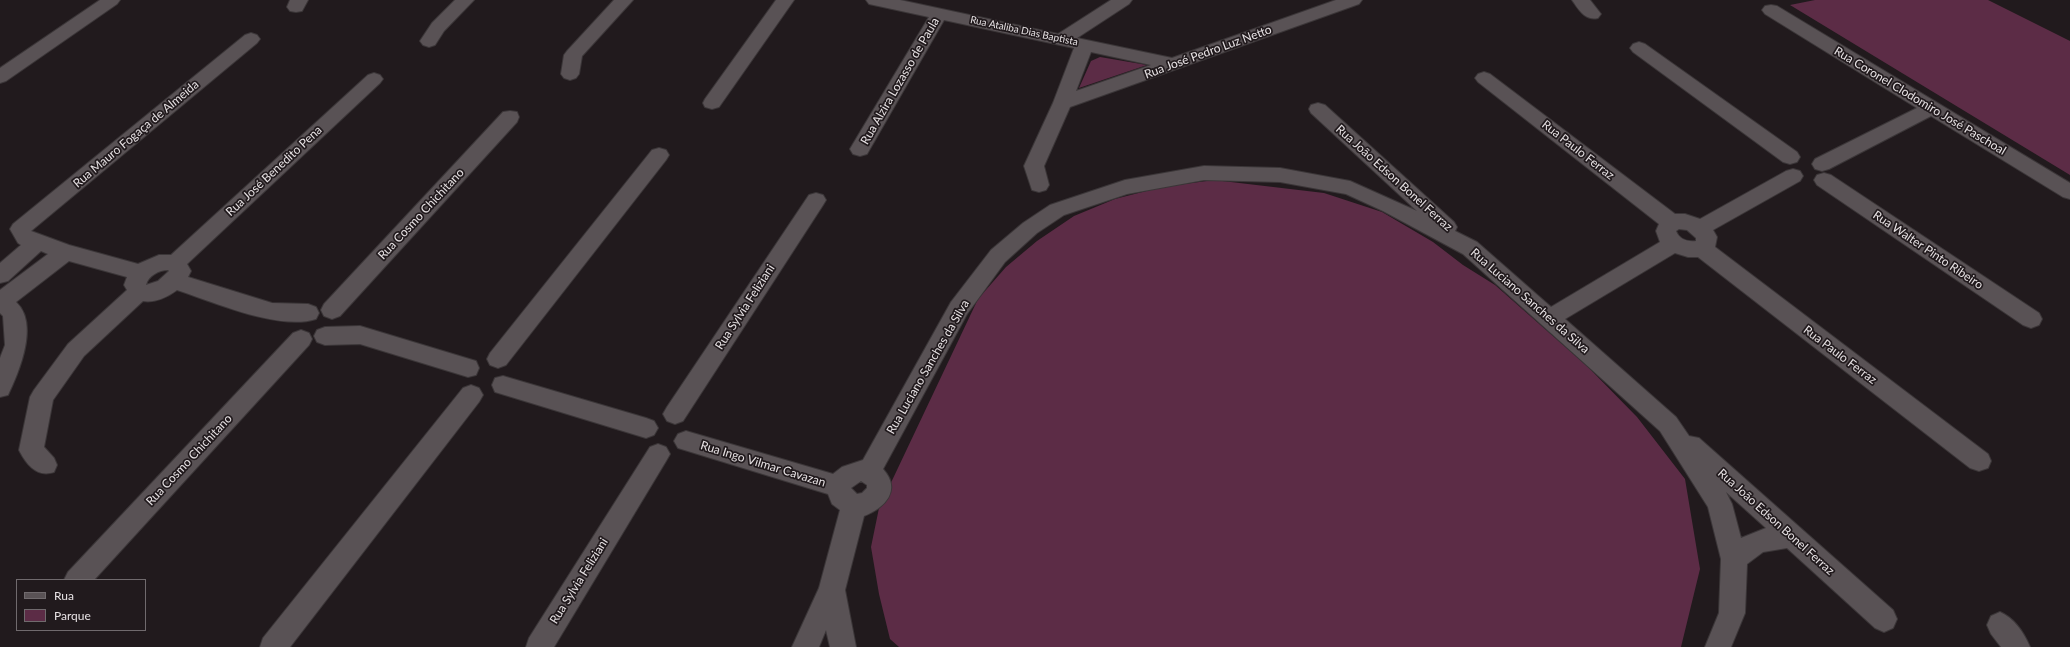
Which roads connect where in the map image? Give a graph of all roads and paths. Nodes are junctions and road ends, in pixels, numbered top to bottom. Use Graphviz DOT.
graph roads {
  1 [pos="112,0"];
  2 [pos="465,0"];
  3 [pos="624,0"];
  4 [pos="785,0"];
  5 [pos="1123,0"];
  6 [pos="1353,0"];
  7 [pos="1581,0"];
  8 [pos="885,1"];
  9 [pos="1771,10"];
  10 [pos="940,13"];
  11 [pos="1592,14"];
  12 [pos="251,39"];
  13 [pos="1061,40"];
  14 [pos="430,41"];
  15 [pos="1085,44"];
  16 [pos="1639,48"];
  17 [pos="1173,64"];
  18 [pos="570,74"];
  19 [pos="0,77"];
  20 [pos="1484,78"];
  21 [pos="374,79"];
  22 [pos="712,103"];
  23 [pos="1062,103"];
  24 [pos="1932,108"];
  25 [pos="1318,109"];
  26 [pos="510,117"];
  27 [pos="860,149"];
  28 [pos="659,155"];
  29 [pos="1792,166"];
  30 [pos="1823,172"];
  31 [pos="1039,185"];
  32 [pos="2070,192"];
  33 [pos="816,200"];
  34 [pos="1671,222"];
  35 [pos="1701,238"];
  36 [pos="40,241"];
  37 [pos="1674,244"];
  38 [pos="1470,248"];
  39 [pos="66,252"];
  40 [pos="175,272"];
  41 [pos="0,276"];
  42 [pos="140,282"];
  43 [pos="0,301"];
  44 [pos="272,312"];
  45 [pos="308,313"];
  46 [pos="335,314"];
  47 [pos="1551,317"];
  48 [pos="2031,319"];
  49 [pos="298,335"];
  50 [pos="360,335"];
  51 [pos="325,336"];
  52 [pos="498,359"];
  53 [pos="468,368"];
  54 [pos="503,385"];
  55 [pos="0,388"];
  56 [pos="471,395"];
  57 [pos="675,414"];
  58 [pos="1668,424"];
  59 [pos="646,428"];
  60 [pos="686,441"];
  61 [pos="658,454"];
  62 [pos="1979,462"];
  63 [pos="45,465"];
  64 [pos="847,496"];
  65 [pos="1791,536"];
  66 [pos="1734,559"];
  67 [pos="78,579"];
  68 [pos="832,590"];
  69 [pos="1884,619"];
  70 [pos="2000,625"];
  71 [pos="273,647"];
  72 [pos="539,647"];
  73 [pos="805,647"];
  74 [pos="843,647"];
  75 [pos="1718,647"];
  76 [pos="2017,647"];
  1 -- 19 [label="street"];
  2 -- 14 [label="street"];
  3 -- 18 [label="street"];
  4 -- 22 [label="street"];
  5 -- 13 [label="street"];
  6 -- 17 [label="street, Rua José Pedro Luz Netto"];
  7 -- 11 [label="street"];
  8 -- 10 [label="street, Rua Ataliba Dias Baptista"];
  9 -- 24 [label="street, Rua Coronel Clodomiro José Paschoal"];
  10 -- 13 [label="street, Rua Ataliba Dias Baptista"];
  10 -- 27 [label="street, Rua Alzira Lozasso de Paula"];
  12 -- 36 [label="street, Rua Mauro Fogaça de Almeida"];
  13 -- 15 [label="street, Rua Ataliba Dias Baptista"];
  15 -- 17 [label="street, Rua Ataliba Dias Baptista"];
  15 -- 23 [label="street"];
  16 -- 29 [label="street"];
  17 -- 23 [label="street, Rua José Pedro Luz Netto"];
  20 -- 34 [label="street, Rua Paulo Ferraz"];
  21 -- 40 [label="street, Rua José Benedito Pena"];
  23 -- 31 [label="street"];
  24 -- 30 [label="street"];
  24 -- 32 [label="street, Rua Coronel Clodomiro José Paschoal"];
  25 -- 38 [label="street, Rua João Edson Bonel Ferraz"];
  26 -- 46 [label="street, Rua Cosmo Chichitano"];
  28 -- 52 [label="street"];
  29 -- 30 [label="street"];
  29 -- 35 [label="street"];
  30 -- 48 [label="street, Rua Walter Pinto Ribeiro"];
  33 -- 57 [label="street, Rua Sylvia Feliziani"];
  34 -- 35 [label="street, Rua Paulo Ferraz"];
  34 -- 37 [label="street"];
  35 -- 37 [label="street"];
  35 -- 62 [label="street, Rua Paulo Ferraz"];
  36 -- 39 [label="street"];
  36 -- 41 [label="street"];
  37 -- 47 [label="street"];
  38 -- 47 [label="street, Rua Luciano Sanches da Silva"];
  38 -- 64 [label="street, Rua Luciano Sanches da Silva"];
  39 -- 42 [label="street"];
  39 -- 43 [label="street"];
  40 -- 42 [label="street, Rua José Benedito Pena"];
  40 -- 44 [label="street"];
  42 -- 63 [label="street"];
  43 -- 55 [label="street"];
  44 -- 45 [label="street"];
  44 -- 49 [label="street"];
  45 -- 46 [label="street"];
  45 -- 49 [label="street"];
  46 -- 50 [label="street"];
  46 -- 51 [label="street"];
  47 -- 58 [label="street, Rua Luciano Sanches da Silva"];
  49 -- 51 [label="street"];
  49 -- 67 [label="street, Rua Cosmo Chichitano"];
  50 -- 51 [label="street"];
  50 -- 53 [label="street"];
  52 -- 53 [label="street"];
  52 -- 54 [label="street"];
  53 -- 56 [label="street"];
  54 -- 56 [label="street"];
  54 -- 59 [label="street"];
  56 -- 71 [label="street"];
  57 -- 59 [label="street"];
  57 -- 60 [label="street"];
  58 -- 65 [label="street, Rua João Edson Bonel Ferraz"];
  58 -- 66 [label="street, Rua Luciano Sanches da Silva"];
  59 -- 61 [label="street"];
  60 -- 61 [label="street"];
  60 -- 64 [label="street, Rua Ingo Vilmar Cavazan"];
  61 -- 72 [label="street, Rua Sylvia Feliziani"];
  64 -- 68 [label="street"];
  65 -- 66 [label="street"];
  65 -- 69 [label="street, Rua João Edson Bonel Ferraz"];
  66 -- 75 [label="street, Rua Luciano Sanches da Silva"];
  68 -- 73 [label="street"];
  68 -- 74 [label="street"];
  70 -- 76 [label="street"];
}
